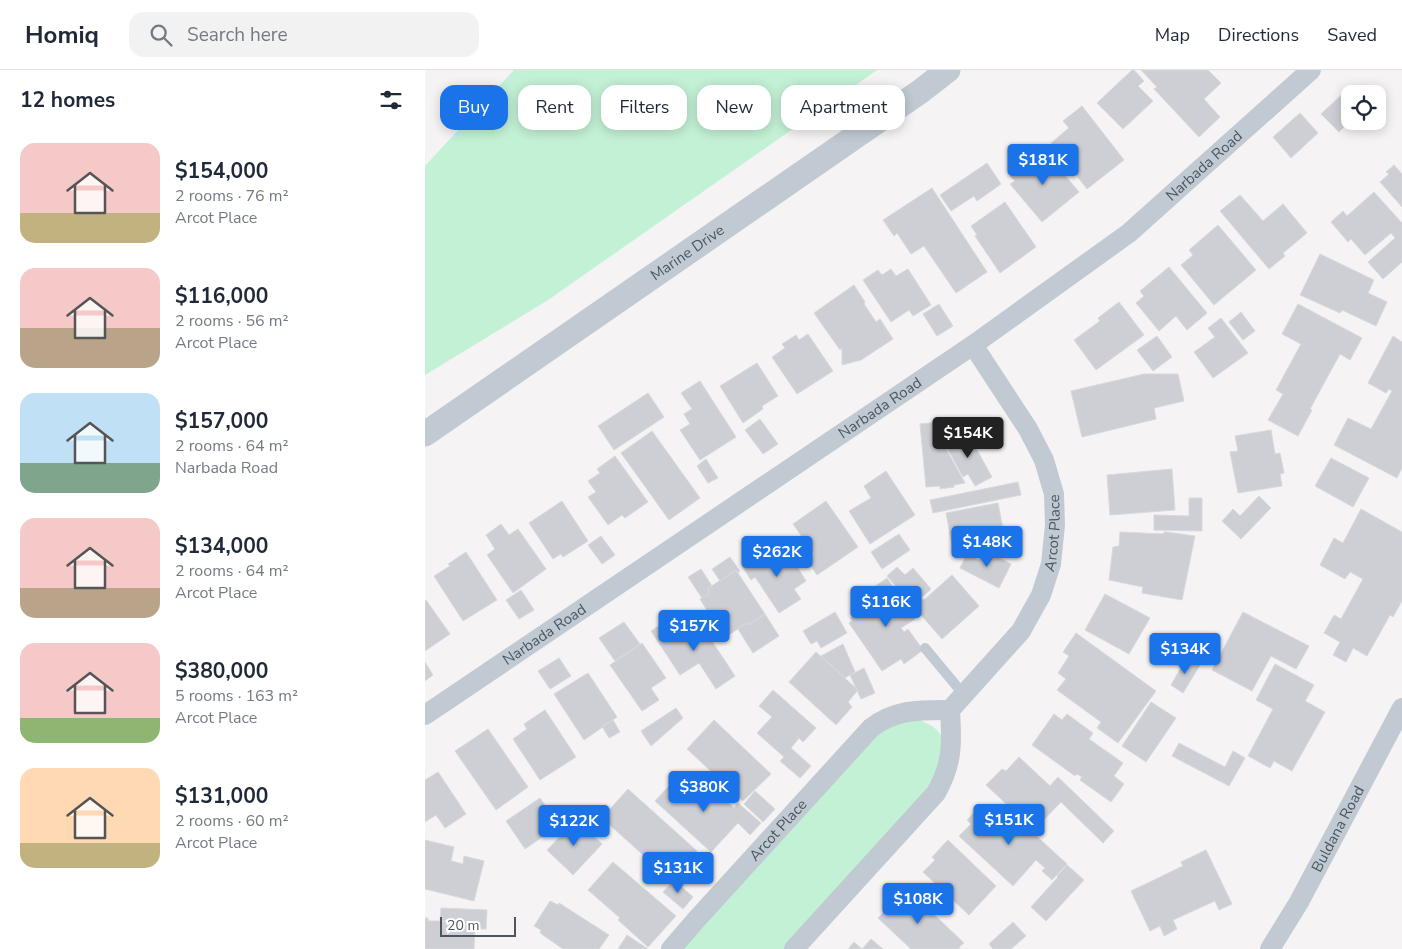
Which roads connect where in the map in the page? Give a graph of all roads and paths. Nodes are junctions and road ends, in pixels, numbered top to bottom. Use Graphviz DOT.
graph roads {
  1 [pos="948,70"];
  2 [pos="1311,70"];
  3 [pos="973,345"];
  4 [pos="425,434"];
  5 [pos="925,648"];
  6 [pos="964,695"];
  7 [pos="1402,708"];
  8 [pos="950,710"];
  9 [pos="425,715"];
  10 [pos="671,949"];
  11 [pos="794,949"];
  12 [pos="1269,949"];
  1 -- 4 [label="street, Marine Drive"];
  2 -- 3 [label="street, Narbada Road"];
  3 -- 6 [label="street, Arcot Place"];
  3 -- 9 [label="street, Narbada Road"];
  5 -- 6 [label="lane"];
  6 -- 8 [label="street, Arcot Place"];
  7 -- 12 [label="street, Buldana Road"];
  8 -- 10 [label="street, Arcot Place"];
  8 -- 11 [label="street"];
}
